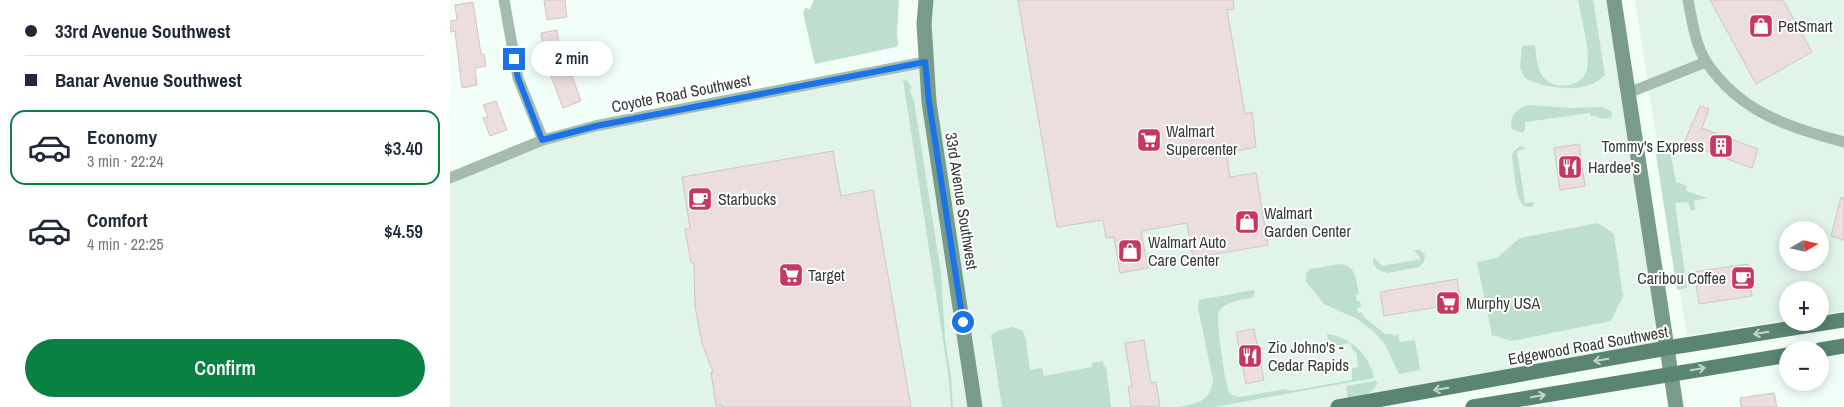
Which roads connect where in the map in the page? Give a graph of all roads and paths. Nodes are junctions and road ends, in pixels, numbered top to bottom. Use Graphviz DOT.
graph roads {
  1 [pos="504,0"];
  2 [pos="926,0"];
  3 [pos="1614,0"];
  4 [pos="1688,0"];
  5 [pos="925,62"];
  6 [pos="1706,62"];
  7 [pos="1628,93"];
  8 [pos="542,140"];
  9 [pos="1844,142"];
  10 [pos="450,178"];
  11 [pos="1844,320"];
  12 [pos="1844,346"];
  13 [pos="1667,348"];
  14 [pos="1829,348"];
  15 [pos="1779,356"];
  16 [pos="1671,373"];
  17 [pos="1397,401"];
  18 [pos="976,407"];
  19 [pos="1338,407"];
  20 [pos="1473,407"];
  21 [pos="1676,407"];
  1 -- 8 [label="street"];
  2 -- 5 [label="street, 33rd Avenue Southwest"];
  3 -- 7 [label="street"];
  4 -- 6 [label="street"];
  5 -- 8 [label="street, Coyote Road Southwest"];
  5 -- 18 [label="street, 33rd Avenue Southwest"];
  6 -- 7 [label="street"];
  6 -- 9 [label="street"];
  7 -- 13 [label="street"];
  8 -- 10 [label="street, Coyote Road Southwest"];
  11 -- 13 [label="main road, Edgewood Road Southwest, one-way"];
  12 -- 14 [label="main road"];
  13 -- 16 [label="street"];
  13 -- 17 [label="main road, Edgewood Road Southwest, one-way"];
  16 -- 15 [label="main road, one-way"];
  20 -- 16 [label="main road, one-way"];
  16 -- 21 [label="street"];
  17 -- 19 [label="main road, Edgewood Road Southwest"];
}
